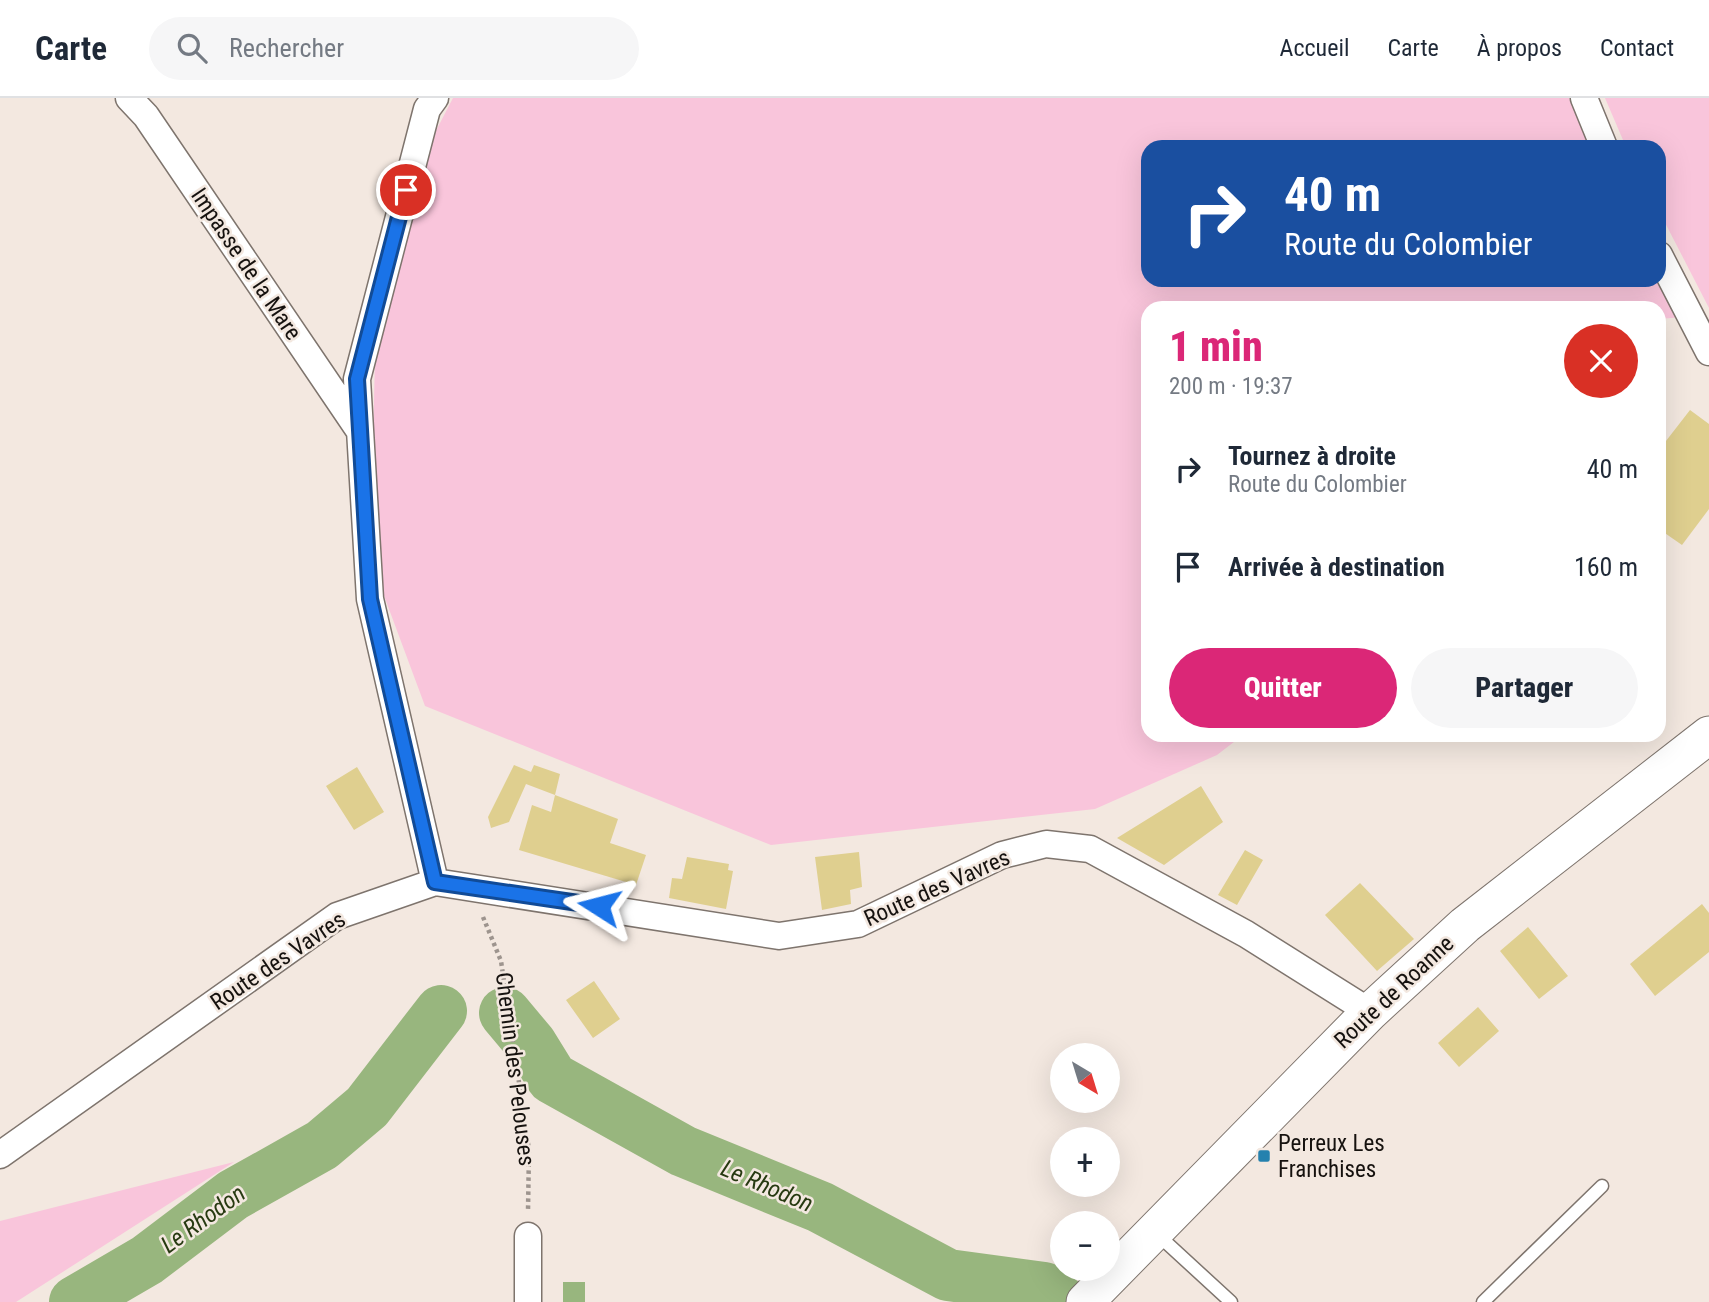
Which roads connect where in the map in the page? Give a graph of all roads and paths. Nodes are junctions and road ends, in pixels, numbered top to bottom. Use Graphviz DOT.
graph roads {
  1 [pos="129,98"];
  2 [pos="435,98"];
  3 [pos="1584,98"];
  4 [pos="1601,140"];
  5 [pos="1666,269"];
  6 [pos="1709,352"];
  7 [pos="360,432"];
  8 [pos="1709,735"];
  9 [pos="435,882"];
  10 [pos="470,885"];
  11 [pos="1370,1012"];
  12 [pos="0,1155"];
  13 [pos="1602,1186"];
  14 [pos="1154,1231"];
  15 [pos="528,1236"];
  16 [pos="1096,1291"];
  17 [pos="528,1302"];
  18 [pos="1231,1302"];
  19 [pos="1483,1302"];
  1 -- 7 [label="street, Impasse de la Mare"];
  2 -- 7 [label="street"];
  3 -- 4 [label="street"];
  5 -- 6 [label="street"];
  7 -- 9 [label="street"];
  8 -- 11 [label="main road, Route de Roanne"];
  9 -- 10 [label="street, Route des Vavres"];
  9 -- 12 [label="street, Route des Vavres"];
  10 -- 11 [label="street, Route des Vavres"];
  10 -- 15 [label="path, Chemin des Pelouses"];
  11 -- 14 [label="main road, Route de Roanne"];
  13 -- 19 [label="lane"];
  14 -- 16 [label="main road, Route de Roanne"];
  14 -- 18 [label="lane"];
  15 -- 17 [label="street"];
}
